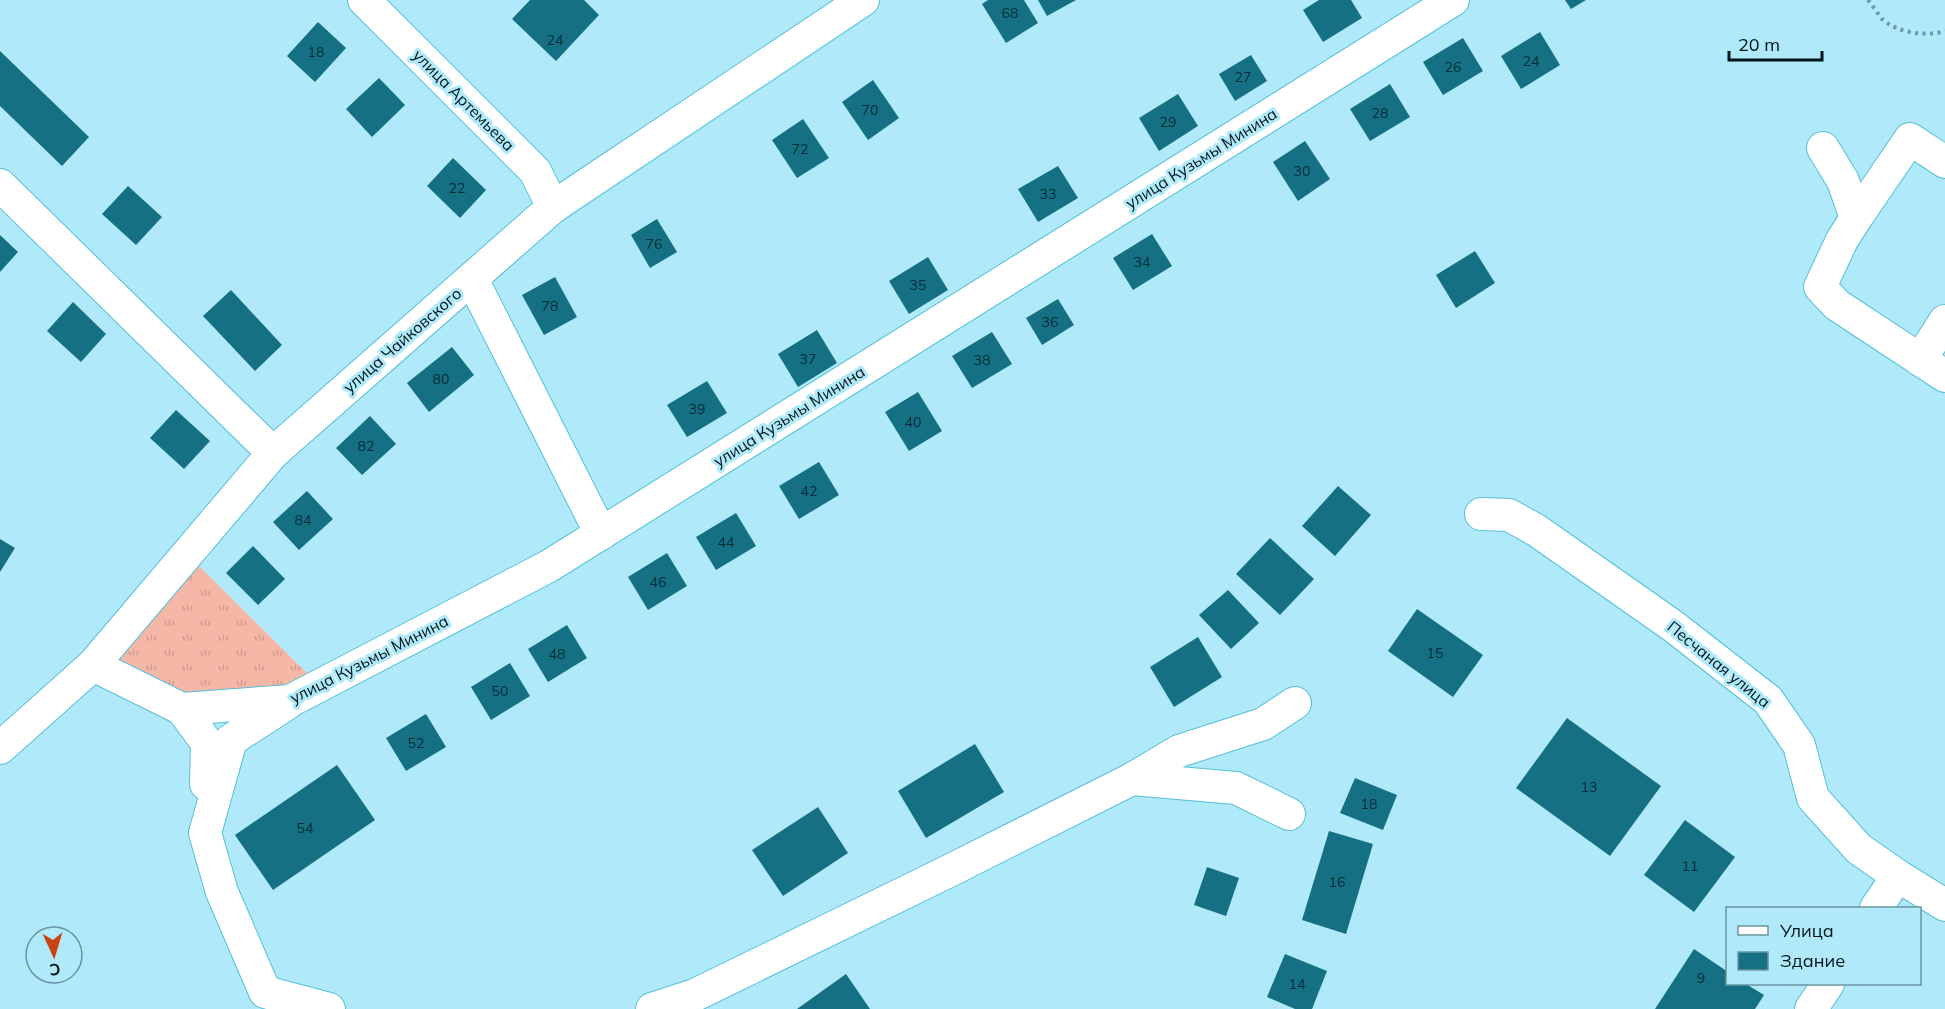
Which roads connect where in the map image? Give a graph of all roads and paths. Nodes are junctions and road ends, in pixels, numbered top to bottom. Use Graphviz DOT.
graph roads {
  1 [pos="364,0"];
  2 [pos="863,0"];
  3 [pos="1453,0"];
  4 [pos="1868,0"];
  5 [pos="1945,32"];
  6 [pos="1823,148"];
  7 [pos="1945,162"];
  8 [pos="0,185"];
  9 [pos="553,207"];
  10 [pos="1856,218"];
  11 [pos="472,279"];
  12 [pos="1945,321"];
  13 [pos="1933,368"];
  14 [pos="273,453"];
  15 [pos="1481,514"];
  16 [pos="601,534"];
  17 [pos="93,665"];
  18 [pos="290,701"];
  19 [pos="1295,703"];
  20 [pos="182,709"];
  21 [pos="0,748"];
  22 [pos="1132,779"];
  23 [pos="1289,814"];
  24 [pos="205,833"];
  25 [pos="1898,876"];
  26 [pos="1945,905"];
  27 [pos="1877,907"];
  28 [pos="1827,985"];
  29 [pos="256,1000"];
  30 [pos="329,1009"];
  31 [pos="652,1009"];
  32 [pos="1811,1009"];
  1 -- 9 [label="street, улица Артемьева"];
  2 -- 9 [label="street, улица Чайковского"];
  3 -- 16 [label="street, улица Кузьмы Минина"];
  4 -- 5 [label="path"];
  6 -- 10 [label="street"];
  7 -- 10 [label="street"];
  8 -- 14 [label="street"];
  9 -- 11 [label="street, улица Чайковского"];
  10 -- 13 [label="street"];
  11 -- 14 [label="street, улица Чайковского"];
  11 -- 16 [label="street"];
  12 -- 13 [label="street"];
  14 -- 17 [label="street, улица Чайковского"];
  15 -- 25 [label="street, Песчаная улица"];
  16 -- 18 [label="street, улица Кузьмы Минина"];
  17 -- 20 [label="street"];
  17 -- 21 [label="street, улица Чайковского"];
  18 -- 20 [label="street, улица Кузьмы Минина"];
  18 -- 24 [label="street"];
  19 -- 22 [label="street"];
  20 -- 24 [label="street"];
  22 -- 23 [label="street"];
  22 -- 31 [label="street"];
  24 -- 29 [label="street"];
  25 -- 26 [label="street, Песчаная улица"];
  25 -- 27 [label="street"];
  28 -- 32 [label="street"];
  29 -- 30 [label="street"];
}
